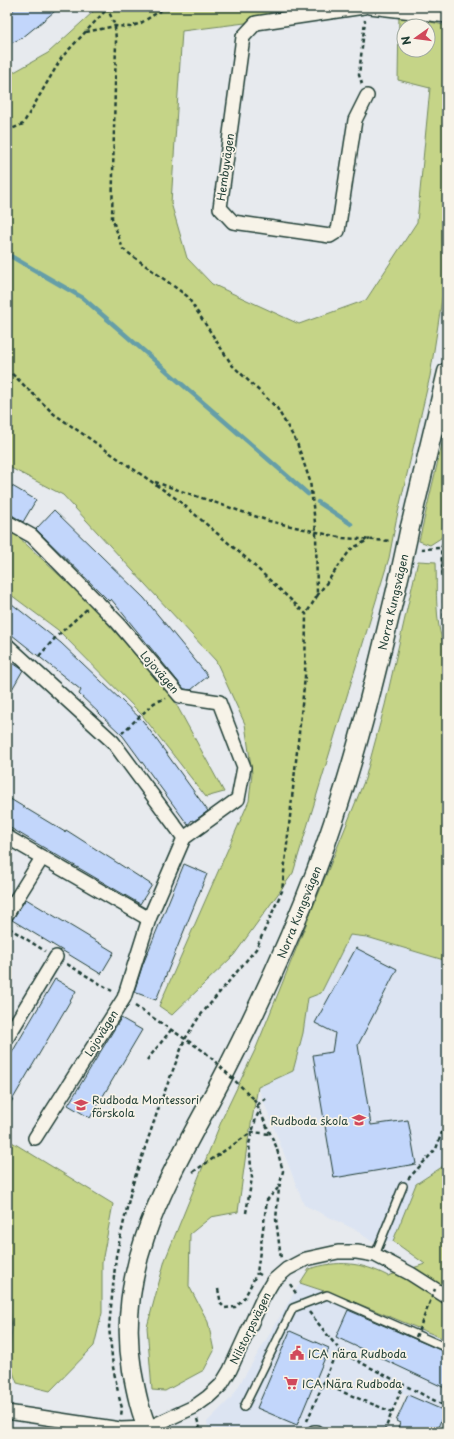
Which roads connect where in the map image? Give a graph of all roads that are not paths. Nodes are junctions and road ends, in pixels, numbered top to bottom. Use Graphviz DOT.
graph roads {
  1 [pos="366,10"];
  2 [pos="447,16"];
  3 [pos="367,96"];
  4 [pos="447,372"];
  5 [pos="7,522"];
  6 [pos="7,645"];
  7 [pos="7,837"];
  8 [pos="184,838"];
  9 [pos="42,858"];
  10 [pos="7,914"];
  11 [pos="149,919"];
  12 [pos="56,957"];
  13 [pos="7,1038"];
  14 [pos="35,1138"];
  15 [pos="403,1186"];
  16 [pos="376,1255"];
  17 [pos="447,1297"];
  18 [pos="447,1348"];
  19 [pos="244,1407"];
  20 [pos="7,1412"];
  21 [pos="309,1429"];
  22 [pos="149,1430"];
  23 [pos="317,1432"];
  1 -- 2 [label="street, Hembyvägen"];
  1 -- 3 [label="street, Hembyvägen"];
  4 -- 22 [label="main road, Norra Kungsvägen, bridge"];
  5 -- 8 [label="street, Lojovägen"];
  6 -- 8 [label="street"];
  7 -- 9 [label="street"];
  8 -- 11 [label="street, Lojovägen"];
  9 -- 10 [label="street"];
  9 -- 11 [label="street"];
  11 -- 14 [label="street, Lojovägen"];
  12 -- 13 [label="street"];
  15 -- 16 [label="lane"];
  16 -- 17 [label="street, Nilstorpsvägen"];
  16 -- 22 [label="street, Nilstorpsvägen"];
  18 -- 19 [label="lane"];
  20 -- 22 [label="street"];
  21 -- 23 [label="street"];
}
